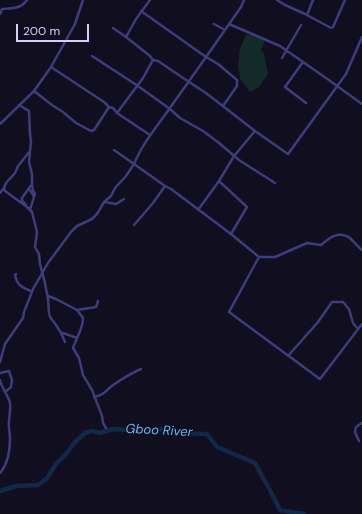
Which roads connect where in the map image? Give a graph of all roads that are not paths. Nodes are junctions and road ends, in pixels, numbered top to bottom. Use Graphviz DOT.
graph roads {
  1 [pos="27,0"];
  2 [pos="83,0"];
  3 [pos="150,0"];
  4 [pos="239,0"];
  5 [pos="277,0"];
  6 [pos="313,0"];
  7 [pos="345,0"];
  8 [pos="243,1"];
  9 [pos="141,11"];
  10 [pos="0,14"];
  11 [pos="307,15"];
  12 [pos="214,24"];
  13 [pos="229,24"];
  14 [pos="301,25"];
  15 [pos="113,28"];
  16 [pos="225,30"];
  17 [pos="126,37"];
  18 [pos="362,37"];
  19 [pos="287,51"];
  20 [pos="92,56"];
  21 [pos="206,57"];
  22 [pos="282,58"];
  23 [pos="153,60"];
  24 [pos="303,62"];
  25 [pos="51,67"];
  26 [pos="189,82"];
  27 [pos="138,86"];
  28 [pos="337,86"];
  29 [pos="34,90"];
  30 [pos="306,104"];
  31 [pos="362,104"];
  32 [pos="19,105"];
  33 [pos="223,106"];
  34 [pos="109,108"];
  35 [pos="170,109"];
  36 [pos="117,113"];
  37 [pos="0,124"];
  38 [pos="255,131"];
  39 [pos="150,135"];
  40 [pos="114,150"];
  41 [pos="30,151"];
  42 [pos="234,156"];
  43 [pos="134,164"];
  44 [pos="219,181"];
  45 [pos="275,183"];
  46 [pos="32,184"];
  47 [pos="165,186"];
  48 [pos="4,188"];
  49 [pos="29,189"];
  50 [pos="0,193"];
  51 [pos="34,197"];
  52 [pos="124,199"];
  53 [pos="104,202"];
  54 [pos="27,207"];
  55 [pos="30,210"];
  56 [pos="198,210"];
  57 [pos="134,225"];
  58 [pos="231,234"];
  59 [pos="362,250"];
  60 [pos="259,257"];
  61 [pos="43,272"];
  62 [pos="16,274"];
  63 [pos="32,292"];
  64 [pos="48,296"];
  65 [pos="98,301"];
  66 [pos="77,310"];
  67 [pos="362,324"];
  68 [pos="358,329"];
  69 [pos="61,333"];
  70 [pos="77,338"];
  71 [pos="65,342"];
  72 [pos="0,346"];
  73 [pos="3,348"];
  74 [pos="288,356"];
  75 [pos="0,362"];
  76 [pos="141,369"];
  77 [pos="0,372"];
  78 [pos="0,383"];
  79 [pos="5,392"];
  80 [pos="94,397"];
  81 [pos="362,423"];
  82 [pos="106,428"];
  83 [pos="359,441"];
  84 [pos="0,473"];
  1 -- 10 [label="street"];
  2 -- 25 [label="street"];
  3 -- 9 [label="street"];
  4 -- 8 [label="street"];
  5 -- 11 [label="street"];
  6 -- 11 [label="street"];
  7 -- 11 [label="street"];
  8 -- 13 [label="street"];
  9 -- 17 [label="street"];
  9 -- 21 [label="street"];
  12 -- 16 [label="street"];
  13 -- 16 [label="street"];
  13 -- 19 [label="street"];
  14 -- 19 [label="street"];
  15 -- 17 [label="street"];
  16 -- 21 [label="street"];
  17 -- 23 [label="street"];
  18 -- 28 [label="street"];
  19 -- 22 [label="street"];
  19 -- 24 [label="street"];
  20 -- 27 [label="street"];
  21 -- 26 [label="street"];
  21 -- 33 [label="street"];
  23 -- 26 [label="street"];
  23 -- 27 [label="street"];
  24 -- 28 [label="street"];
  24 -- 30 [label="street"];
  25 -- 29 [label="street"];
  25 -- 34 [label="street"];
  26 -- 33 [label="street"];
  26 -- 35 [label="street"];
  27 -- 35 [label="street"];
  27 -- 36 [label="street"];
  28 -- 31 [label="street"];
  28 -- 38 [label="street"];
  29 -- 32 [label="street"];
  29 -- 34 [label="street"];
  32 -- 37 [label="street"];
  32 -- 41 [label="street"];
  33 -- 38 [label="street"];
  34 -- 36 [label="street"];
  35 -- 39 [label="street"];
  35 -- 42 [label="street"];
  36 -- 39 [label="street"];
  38 -- 42 [label="street"];
  39 -- 43 [label="street"];
  40 -- 43 [label="street"];
  41 -- 46 [label="street"];
  41 -- 48 [label="street"];
  42 -- 44 [label="street"];
  42 -- 45 [label="street"];
  43 -- 47 [label="street"];
  43 -- 53 [label="street"];
  44 -- 56 [label="street"];
  44 -- 58 [label="street"];
  46 -- 49 [label="street"];
  46 -- 51 [label="street"];
  47 -- 56 [label="street"];
  47 -- 57 [label="street"];
  48 -- 50 [label="street"];
  48 -- 54 [label="street"];
  49 -- 51 [label="street"];
  49 -- 54 [label="street"];
  51 -- 55 [label="street"];
  52 -- 53 [label="street"];
  53 -- 61 [label="street"];
  54 -- 55 [label="street"];
  55 -- 61 [label="street"];
  56 -- 58 [label="street"];
  58 -- 60 [label="street"];
  59 -- 60 [label="street"];
  60 -- 74 [label="street"];
  61 -- 63 [label="street"];
  61 -- 64 [label="street"];
  62 -- 63 [label="street"];
  63 -- 73 [label="street"];
  64 -- 66 [label="street"];
  64 -- 69 [label="street"];
  65 -- 66 [label="street"];
  66 -- 70 [label="street"];
  67 -- 68 [label="street"];
  68 -- 74 [label="street"];
  68 -- 74 [label="street"];
  69 -- 70 [label="street"];
  69 -- 71 [label="street"];
  70 -- 80 [label="street"];
  72 -- 73 [label="street"];
  73 -- 75 [label="street"];
  76 -- 80 [label="street"];
  77 -- 79 [label="street"];
  78 -- 79 [label="street"];
  79 -- 84 [label="street"];
  80 -- 82 [label="street"];
  81 -- 83 [label="street"];
}
